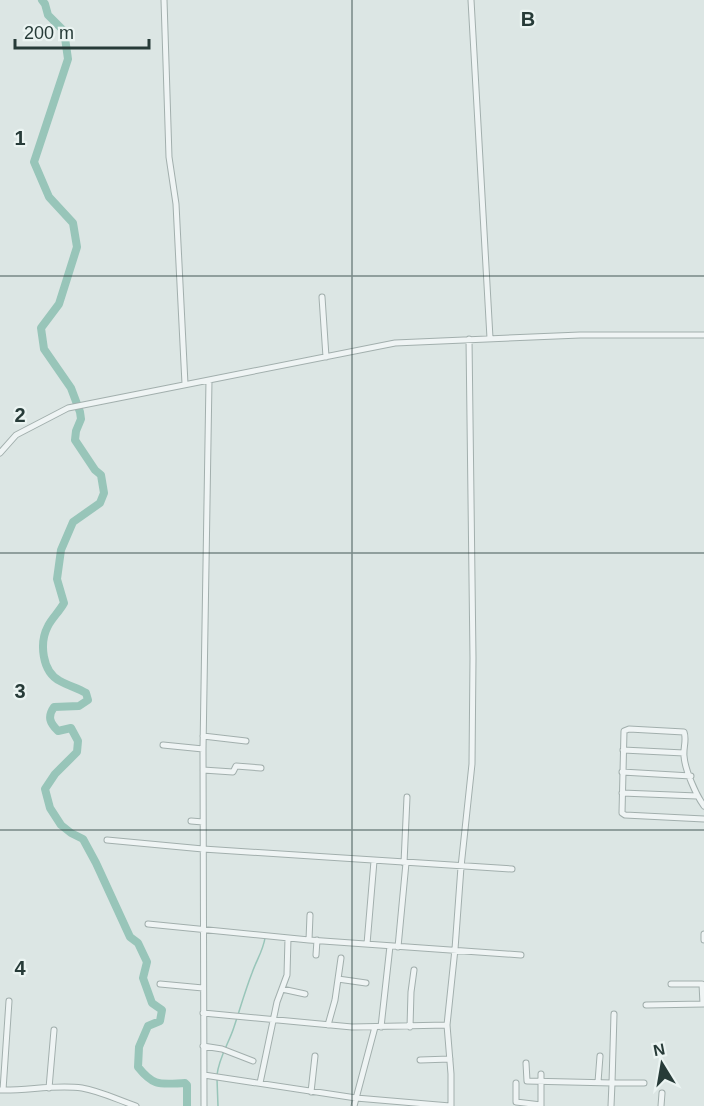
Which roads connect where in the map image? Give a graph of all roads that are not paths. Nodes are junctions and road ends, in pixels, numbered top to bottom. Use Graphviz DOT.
graph roads {
  1 [pos="164,0"];
  2 [pos="471,0"];
  3 [pos="321,297"];
  4 [pos="704,335"];
  5 [pos="490,338"];
  6 [pos="469,339"];
  7 [pos="326,357"];
  8 [pos="209,380"];
  9 [pos="186,384"];
  10 [pos="0,453"];
  11 [pos="203,736"];
  12 [pos="246,741"];
  13 [pos="163,745"];
  14 [pos="203,748"];
  15 [pos="623,750"];
  16 [pos="684,753"];
  17 [pos="261,768"];
  18 [pos="203,770"];
  19 [pos="622,772"];
  20 [pos="691,776"];
  21 [pos="622,793"];
  22 [pos="697,796"];
  23 [pos="407,797"];
  24 [pos="704,806"];
  25 [pos="704,819"];
  26 [pos="190,821"];
  27 [pos="203,822"];
  28 [pos="107,840"];
  29 [pos="203,849"];
  30 [pos="374,861"];
  31 [pos="405,863"];
  32 [pos="461,867"];
  33 [pos="512,869"];
  34 [pos="310,915"];
  35 [pos="148,924"];
  36 [pos="203,929"];
  37 [pos="704,934"];
  38 [pos="288,938"];
  39 [pos="704,939"];
  40 [pos="309,940"];
  41 [pos="317,940"];
  42 [pos="367,944"];
  43 [pos="390,946"];
  44 [pos="398,947"];
  45 [pos="455,949"];
  46 [pos="316,955"];
  47 [pos="521,955"];
  48 [pos="341,958"];
  49 [pos="414,970"];
  50 [pos="338,979"];
  51 [pos="366,982"];
  52 [pos="160,984"];
  53 [pos="671,984"];
  54 [pos="203,988"];
  55 [pos="282,989"];
  56 [pos="305,994"];
  57 [pos="9,1001"];
  58 [pos="704,1004"];
  59 [pos="646,1005"];
  60 [pos="203,1014"];
  61 [pos="614,1014"];
  62 [pos="273,1020"];
  63 [pos="328,1025"];
  64 [pos="447,1025"];
  65 [pos="378,1027"];
  66 [pos="410,1027"];
  67 [pos="54,1030"];
  68 [pos="203,1046"];
  69 [pos="315,1056"];
  70 [pos="600,1056"];
  71 [pos="2,1057"];
  72 [pos="450,1059"];
  73 [pos="420,1060"];
  74 [pos="253,1061"];
  75 [pos="526,1063"];
  76 [pos="542,1074"];
  77 [pos="204,1075"];
  78 [pos="541,1082"];
  79 [pos="598,1082"];
  80 [pos="260,1083"];
  81 [pos="516,1083"];
  82 [pos="612,1083"];
  83 [pos="644,1083"];
  84 [pos="49,1088"];
  85 [pos="2,1090"];
  86 [pos="311,1092"];
  87 [pos="662,1094"];
  88 [pos="356,1098"];
  89 [pos="516,1104"];
  90 [pos="136,1106"];
  91 [pos="204,1106"];
  92 [pos="354,1106"];
  93 [pos="450,1106"];
  94 [pos="541,1106"];
  95 [pos="611,1106"];
  96 [pos="661,1106"];
  1 -- 9 [label="street"];
  2 -- 5 [label="street"];
  3 -- 7 [label="street"];
  4 -- 5 [label="street"];
  5 -- 6 [label="street"];
  6 -- 7 [label="street"];
  6 -- 32 [label="street"];
  7 -- 8 [label="street"];
  8 -- 9 [label="street"];
  8 -- 11 [label="street"];
  9 -- 10 [label="street"];
  11 -- 12 [label="street"];
  11 -- 14 [label="street"];
  13 -- 14 [label="street"];
  14 -- 18 [label="street"];
  15 -- 16 [label="street"];
  15 -- 16 [label="street"];
  15 -- 19 [label="street"];
  16 -- 20 [label="street"];
  17 -- 18 [label="street"];
  18 -- 27 [label="street"];
  19 -- 20 [label="street"];
  19 -- 21 [label="street"];
  20 -- 22 [label="street"];
  21 -- 22 [label="street"];
  21 -- 25 [label="street"];
  22 -- 24 [label="street"];
  23 -- 31 [label="street"];
  26 -- 27 [label="street"];
  27 -- 29 [label="street"];
  28 -- 29 [label="street"];
  29 -- 30 [label="street"];
  29 -- 36 [label="street"];
  30 -- 31 [label="street"];
  30 -- 42 [label="street"];
  31 -- 32 [label="street"];
  31 -- 44 [label="street"];
  32 -- 33 [label="street"];
  32 -- 45 [label="street"];
  34 -- 40 [label="street"];
  35 -- 36 [label="street"];
  36 -- 38 [label="street"];
  36 -- 54 [label="street"];
  37 -- 39 [label="street"];
  38 -- 40 [label="street"];
  38 -- 55 [label="street"];
  40 -- 41 [label="street"];
  41 -- 42 [label="street"];
  41 -- 46 [label="street"];
  42 -- 43 [label="street"];
  43 -- 44 [label="street"];
  43 -- 65 [label="street"];
  44 -- 45 [label="street"];
  45 -- 47 [label="street"];
  45 -- 64 [label="street"];
  48 -- 50 [label="street"];
  49 -- 66 [label="street"];
  50 -- 51 [label="street"];
  50 -- 63 [label="street"];
  52 -- 54 [label="street"];
  53 -- 58 [label="street"];
  54 -- 60 [label="street"];
  55 -- 56 [label="street"];
  55 -- 62 [label="street"];
  57 -- 71 [label="street"];
  58 -- 59 [label="street"];
  60 -- 62 [label="street"];
  60 -- 68 [label="street"];
  61 -- 82 [label="street"];
  62 -- 63 [label="street"];
  62 -- 80 [label="street"];
  63 -- 65 [label="street"];
  64 -- 66 [label="street"];
  64 -- 72 [label="street"];
  65 -- 66 [label="street"];
  65 -- 88 [label="street"];
  67 -- 84 [label="street"];
  68 -- 74 [label="street"];
  68 -- 77 [label="street"];
  69 -- 86 [label="street"];
  70 -- 79 [label="street"];
  71 -- 85 [label="street"];
  72 -- 73 [label="street"];
  72 -- 93 [label="street"];
  75 -- 78 [label="street"];
  76 -- 78 [label="street"];
  77 -- 80 [label="street"];
  77 -- 91 [label="street"];
  78 -- 79 [label="street"];
  78 -- 94 [label="street"];
  79 -- 82 [label="street"];
  80 -- 86 [label="street"];
  81 -- 89 [label="street"];
  82 -- 83 [label="street"];
  82 -- 95 [label="street"];
  84 -- 85 [label="street"];
  84 -- 90 [label="street"];
  86 -- 88 [label="street"];
  87 -- 96 [label="street"];
  88 -- 92 [label="street"];
  88 -- 93 [label="street"];
  89 -- 94 [label="street"];
}
